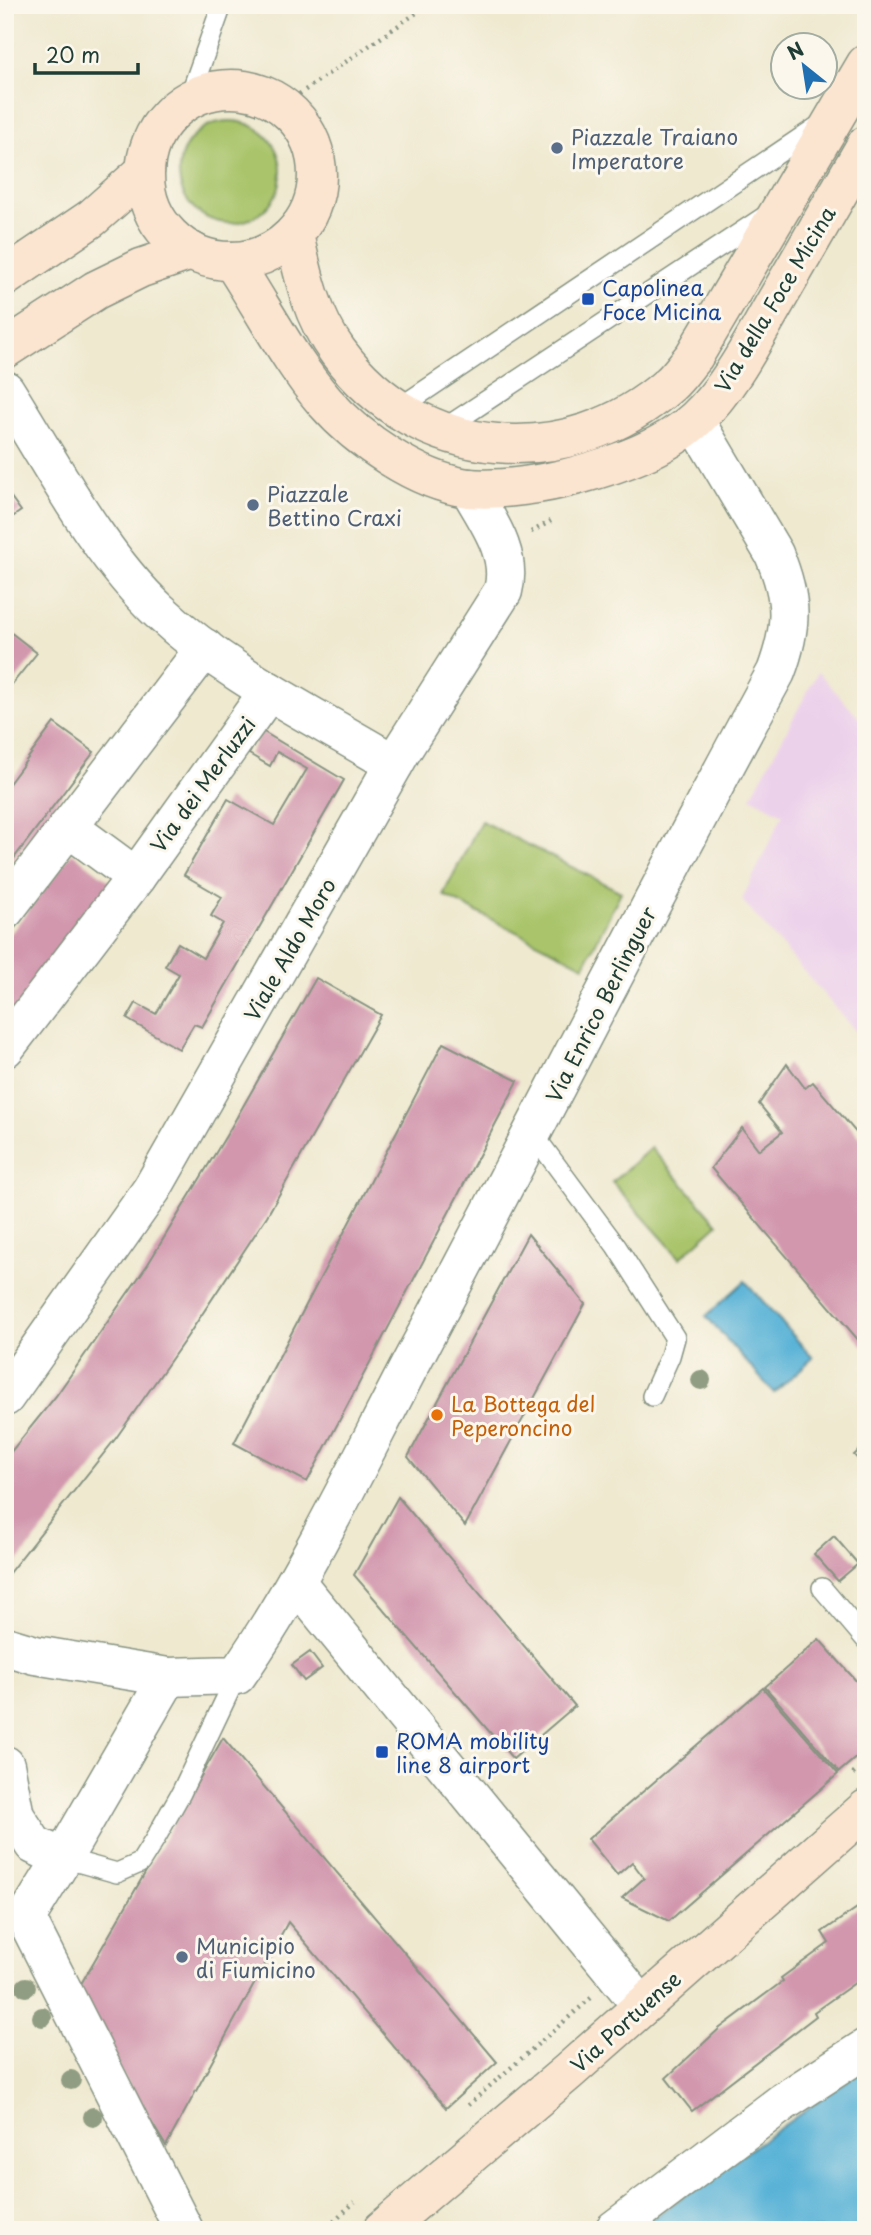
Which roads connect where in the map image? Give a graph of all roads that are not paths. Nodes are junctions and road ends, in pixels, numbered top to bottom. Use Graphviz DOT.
graph roads {
  1 [pos="222,5"];
  2 [pos="866,64"];
  3 [pos="188,101"];
  4 [pos="836,115"];
  5 [pos="866,145"];
  6 [pos="145,172"];
  7 [pos="783,204"];
  8 [pos="294,234"];
  9 [pos="191,251"];
  10 [pos="232,261"];
  11 [pos="14,262"];
  12 [pos="5,349"];
  13 [pos="5,390"];
  14 [pos="399,408"];
  15 [pos="695,421"];
  16 [pos="442,430"];
  17 [pos="468,488"];
  18 [pos="205,648"];
  19 [pos="269,691"];
  20 [pos="394,764"];
  21 [pos="68,827"];
  22 [pos="136,877"];
  23 [pos="5,910"];
  24 [pos="5,1048"];
  25 [pos="533,1134"];
  26 [pos="12,1373"];
  27 [pos="652,1396"];
  28 [pos="296,1582"];
  29 [pos="822,1588"];
  30 [pos="866,1640"];
  31 [pos="7,1653"];
  32 [pos="237,1675"];
  33 [pos="168,1677"];
  34 [pos="5,1765"];
  35 [pos="866,1809"];
  36 [pos="63,1858"];
  37 [pos="642,2006"];
  38 [pos="866,2048"];
  39 [pos="184,2230"];
  40 [pos="382,2230"];
  41 [pos="614,2230"];
  1 -- 3 [label="lane"];
  2 -- 4 [label="street, Via della Foce Micina"];
  3 -- 6 [label="street"];
  3 -- 8 [label="street"];
  4 -- 7 [label="street, Via della Foce Micina"];
  4 -- 14 [label="lane"];
  5 -- 15 [label="street, Via della Foce Micina"];
  6 -- 9 [label="street"];
  6 -- 11 [label="street"];
  7 -- 16 [label="lane"];
  7 -- 16 [label="street, Via della Foce Micina"];
  8 -- 10 [label="street"];
  8 -- 14 [label="street, Via della Foce Micina"];
  9 -- 10 [label="street"];
  9 -- 12 [label="street"];
  10 -- 17 [label="street, Via della Foce Micina"];
  13 -- 18 [label="street"];
  14 -- 16 [label="street, Via della Foce Micina"];
  15 -- 17 [label="street, Via della Foce Micina"];
  15 -- 25 [label="street, Via Enrico Berlinguer"];
  17 -- 20 [label="street, Viale Aldo Moro"];
  18 -- 19 [label="street"];
  18 -- 21 [label="street"];
  19 -- 20 [label="street"];
  19 -- 22 [label="street, Via dei Merluzzi"];
  20 -- 26 [label="street, Viale Aldo Moro"];
  21 -- 22 [label="street"];
  21 -- 23 [label="street"];
  22 -- 24 [label="street, Via dei Merluzzi"];
  25 -- 27 [label="lane"];
  25 -- 28 [label="street, Via Enrico Berlinguer"];
  28 -- 32 [label="street, Via Enrico Berlinguer"];
  28 -- 37 [label="street"];
  29 -- 30 [label="lane"];
  31 -- 33 [label="street"];
  32 -- 33 [label="street"];
  32 -- 36 [label="lane"];
  33 -- 36 [label="street"];
  34 -- 36 [label="street"];
  35 -- 37 [label="street, Via Portuense"];
  36 -- 39 [label="street"];
  37 -- 40 [label="street, Via Portuense"];
  38 -- 41 [label="street"];
}
